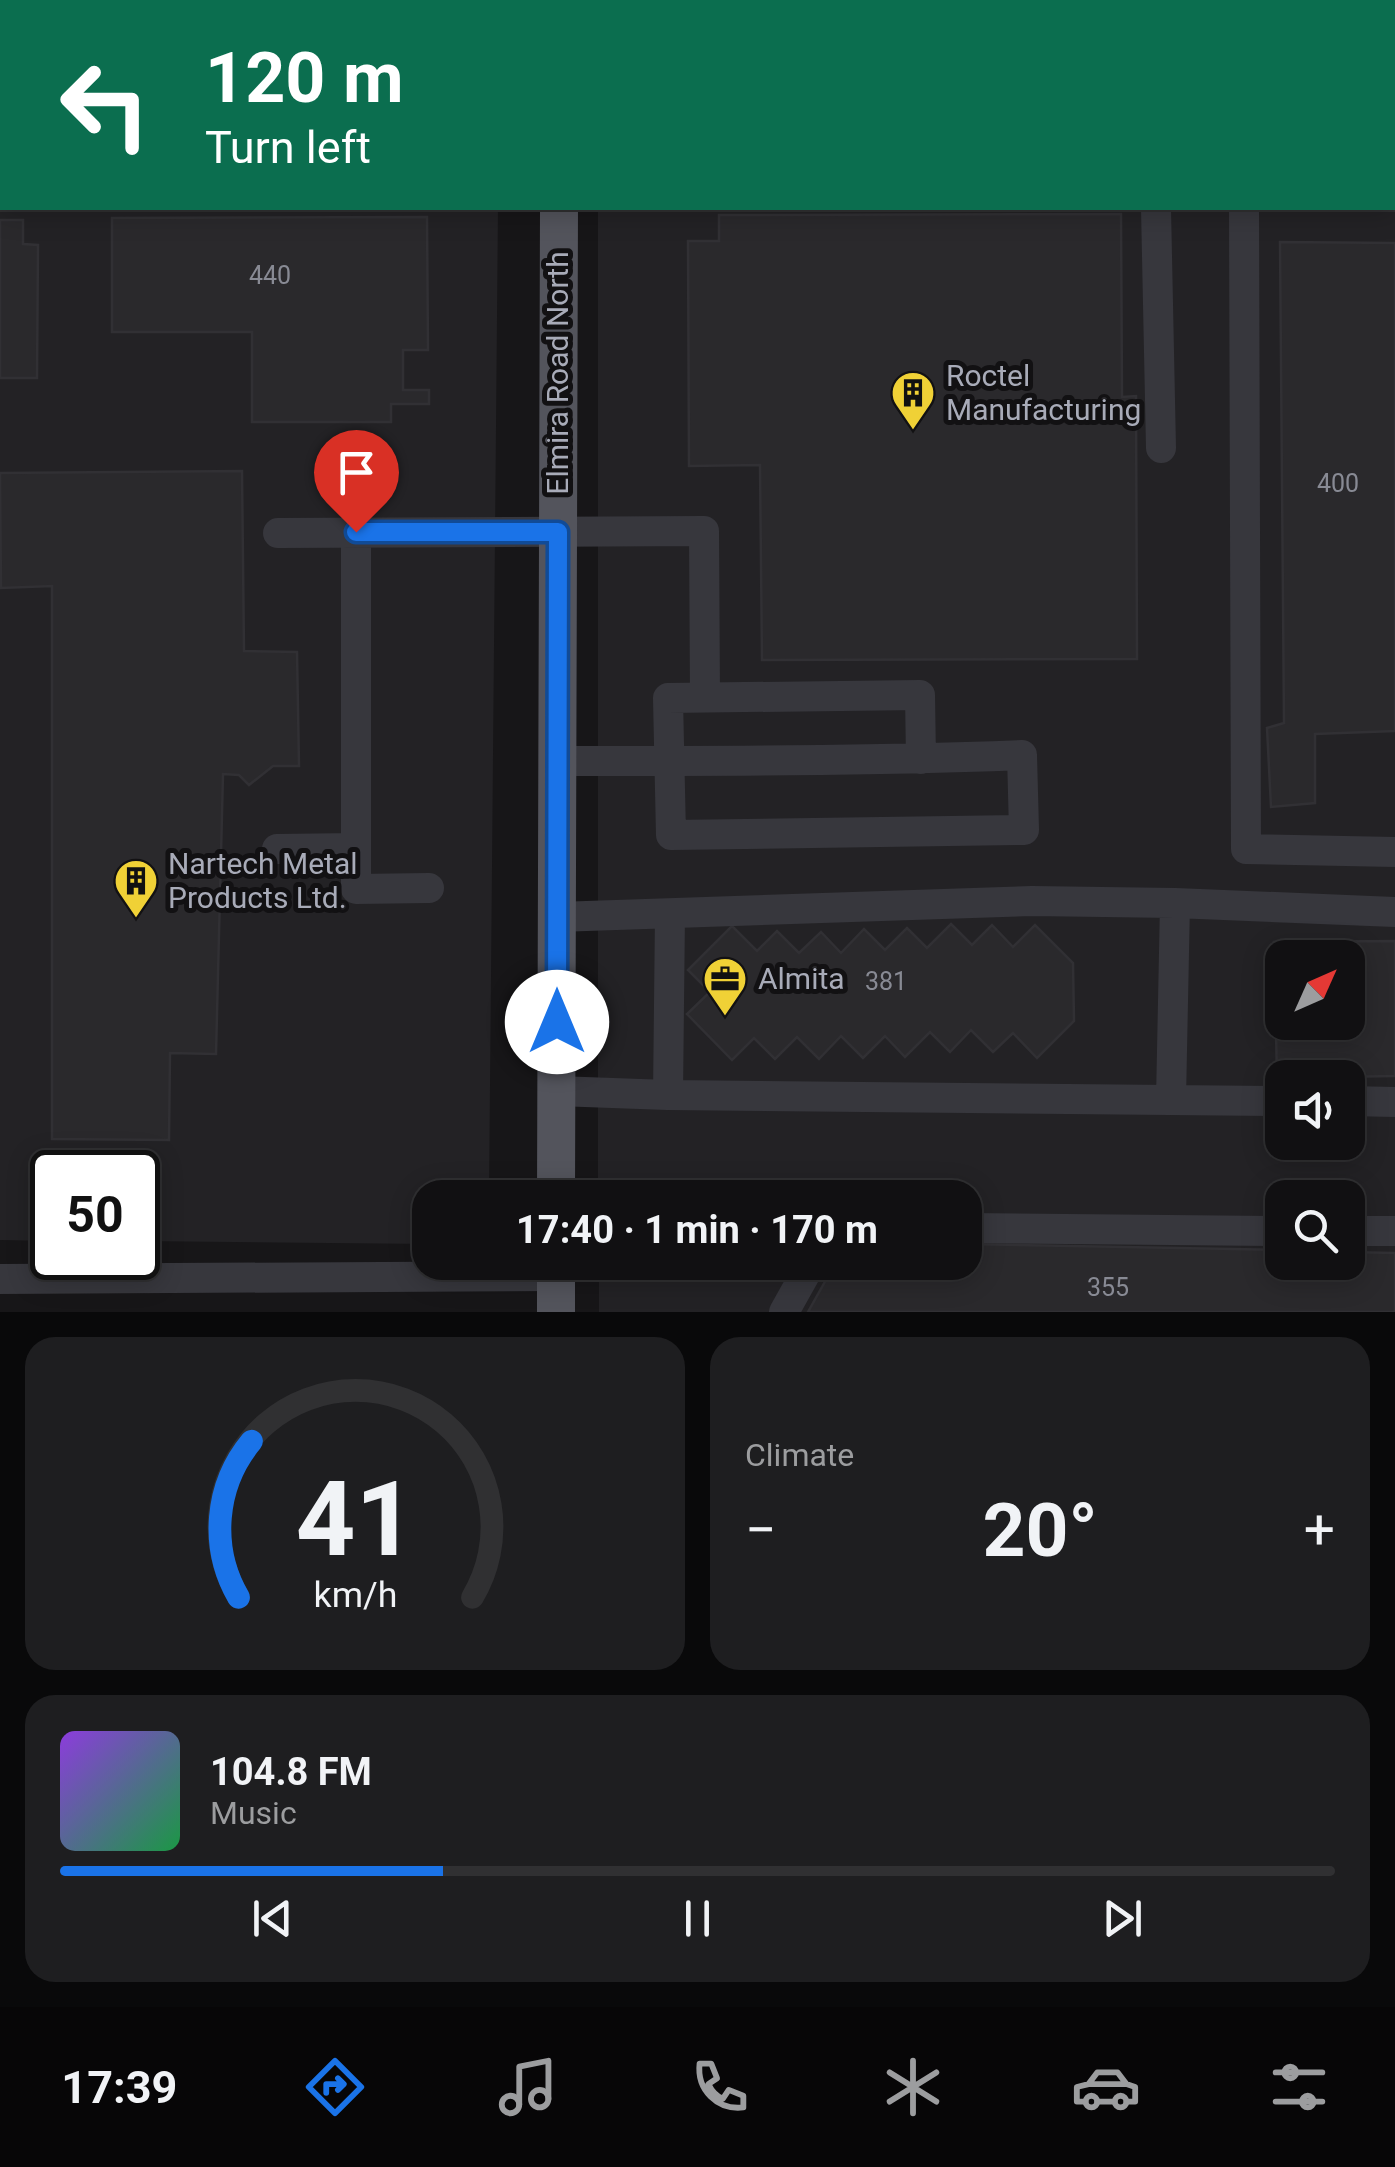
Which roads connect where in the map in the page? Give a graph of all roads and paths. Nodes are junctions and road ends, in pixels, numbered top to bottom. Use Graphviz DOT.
graph roads {
  1 [pos="559,210"];
  2 [pos="1156,210"];
  3 [pos="1244,210"];
  4 [pos="1161,448"];
  5 [pos="356,532"];
  6 [pos="558,532"];
  7 [pos="278,533"];
  8 [pos="705,698"];
  9 [pos="921,758"];
  10 [pos="558,761"];
  11 [pos="668,761"];
  12 [pos="277,848"];
  13 [pos="356,848"];
  14 [pos="1395,852"];
  15 [pos="429,888"];
  16 [pos="1175,903"];
  17 [pos="1395,912"];
  18 [pos="670,914"];
  19 [pos="557,917"];
  20 [pos="557,1091"];
  21 [pos="668,1095"];
  22 [pos="1171,1100"];
  23 [pos="1265,1101"];
  24 [pos="1365,1102"];
  25 [pos="1395,1102"];
  26 [pos="556,1180"];
  27 [pos="982,1228"];
  28 [pos="1265,1230"];
  29 [pos="1365,1231"];
  30 [pos="1395,1232"];
  31 [pos="0,1279"];
  32 [pos="802,1280"];
  33 [pos="555,1284"];
  34 [pos="784,1312"];
  1 -- 6 [label="main road, Elmira Road North"];
  2 -- 4 [label="street"];
  3 -- 14 [label="street"];
  5 -- 6 [label="street"];
  5 -- 7 [label="street"];
  5 -- 13 [label="street"];
  6 -- 8 [label="street"];
  6 -- 10 [label="main road, Elmira Road North"];
  8 -- 9 [label="street"];
  8 -- 11 [label="street"];
  9 -- 11 [label="street"];
  9 -- 11 [label="street"];
  10 -- 11 [label="street"];
  10 -- 19 [label="main road, Elmira Road North"];
  12 -- 13 [label="street"];
  13 -- 15 [label="street"];
  16 -- 17 [label="street"];
  16 -- 18 [label="street"];
  16 -- 22 [label="street"];
  18 -- 19 [label="street"];
  18 -- 21 [label="street"];
  19 -- 20 [label="main road, Elmira Road North"];
  20 -- 21 [label="street"];
  20 -- 26 [label="main road, Elmira Road North"];
  21 -- 22 [label="street"];
  22 -- 23 [label="street"];
  24 -- 25 [label="street"];
  27 -- 28 [label="street"];
  29 -- 30 [label="street"];
  31 -- 33 [label="street"];
  32 -- 34 [label="street"];
}
